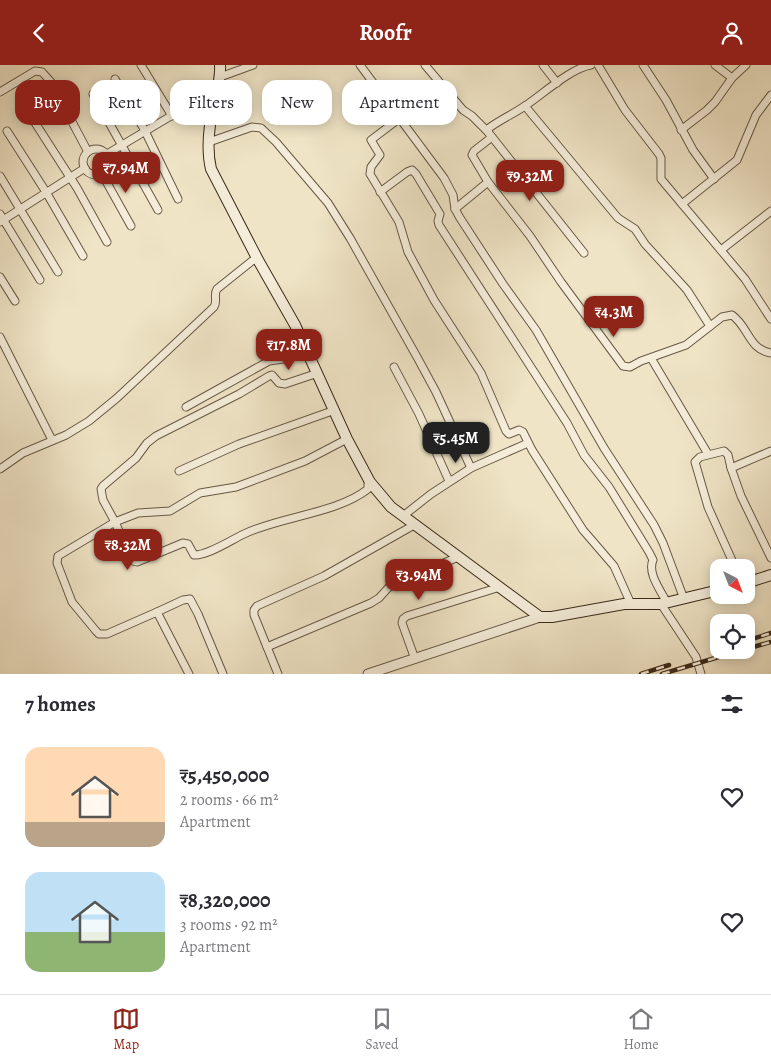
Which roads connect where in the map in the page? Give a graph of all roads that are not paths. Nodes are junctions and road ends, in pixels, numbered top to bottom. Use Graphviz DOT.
graph roads {
  1 [pos="141,65"];
  2 [pos="220,65"];
  3 [pos="253,65"];
  4 [pos="360,65"];
  5 [pos="424,65"];
  6 [pos="543,65"];
  7 [pos="591,65"];
  8 [pos="598,65"];
  9 [pos="643,65"];
  10 [pos="715,65"];
  11 [pos="746,65"];
  12 [pos="220,77"];
  13 [pos="732,78"];
  14 [pos="115,79"];
  15 [pos="219,80"];
  16 [pos="371,80"];
  17 [pos="557,83"];
  18 [pos="0,92"];
  19 [pos="771,96"];
  20 [pos="525,106"];
  21 [pos="170,113"];
  22 [pos="170,117"];
  23 [pos="37,125"];
  24 [pos="111,125"];
  25 [pos="210,125"];
  26 [pos="391,125"];
  27 [pos="405,125"];
  28 [pos="681,130"];
  29 [pos="7,131"];
  30 [pos="145,131"];
  31 [pos="490,134"];
  32 [pos="209,142"];
  33 [pos="122,145"];
  34 [pos="88,152"];
  35 [pos="108,154"];
  36 [pos="85,168"];
  37 [pos="102,173"];
  38 [pos="0,176"];
  39 [pos="70,177"];
  40 [pos="714,179"];
  41 [pos="488,183"];
  42 [pos="46,192"];
  43 [pos="380,192"];
  44 [pos="178,199"];
  45 [pos="682,204"];
  46 [pos="21,208"];
  47 [pos="158,209"];
  48 [pos="455,209"];
  49 [pos="771,211"];
  50 [pos="1,218"];
  51 [pos="132,226"];
  52 [pos="107,242"];
  53 [pos="721,250"];
  54 [pos="584,253"];
  55 [pos="83,256"];
  56 [pos="257,257"];
  57 [pos="58,271"];
  58 [pos="0,277"];
  59 [pos="40,280"];
  60 [pos="15,301"];
  61 [pos="771,319"];
  62 [pos="710,326"];
  63 [pos="0,337"];
  64 [pos="2,346"];
  65 [pos="306,347"];
  66 [pos="771,353"];
  67 [pos="651,358"];
  68 [pos="394,367"];
  69 [pos="318,373"];
  70 [pos="186,407"];
  71 [pos="335,410"];
  72 [pos="347,439"];
  73 [pos="52,440"];
  74 [pos="528,443"];
  75 [pos="771,451"];
  76 [pos="708,455"];
  77 [pos="471,468"];
  78 [pos="731,468"];
  79 [pos="0,469"];
  80 [pos="178,471"];
  81 [pos="449,481"];
  82 [pos="370,482"];
  83 [pos="403,517"];
  84 [pos="115,521"];
  85 [pos="414,525"];
  86 [pos="458,557"];
  87 [pos="771,558"];
  88 [pos="731,559"];
  89 [pos="771,575"];
  90 [pos="755,580"];
  91 [pos="500,587"];
  92 [pos="710,592"];
  93 [pos="684,599"];
  94 [pos="664,603"];
  95 [pos="631,604"];
  96 [pos="157,612"];
  97 [pos="540,617"];
  98 [pos="267,647"];
  99 [pos="415,659"];
  100 [pos="189,674"];
  101 [pos="223,674"];
  102 [pos="278,674"];
  103 [pos="368,674"];
  104 [pos="701,674"];
  1 -- 21 [label="street"];
  2 -- 12 [label="main road"];
  3 -- 12 [label="street"];
  4 -- 16 [label="street"];
  5 -- 31 [label="street"];
  6 -- 17 [label="street"];
  7 -- 17 [label="street"];
  8 -- 45 [label="street"];
  9 -- 28 [label="street"];
  10 -- 13 [label="street"];
  11 -- 13 [label="street"];
  12 -- 15 [label="main road"];
  13 -- 28 [label="street"];
  14 -- 30 [label="street"];
  17 -- 20 [label="street"];
  18 -- 34 [label="street"];
  19 -- 40 [label="street"];
  20 -- 31 [label="street"];
  20 -- 62 [label="street"];
  22 -- 30 [label="street"];
  23 -- 39 [label="street"];
  24 -- 33 [label="street"];
  25 -- 32 [label="main road"];
  26 -- 43 [label="street"];
  27 -- 48 [label="street"];
  28 -- 40 [label="street"];
  29 -- 42 [label="street"];
  30 -- 33 [label="street"];
  30 -- 44 [label="street"];
  31 -- 41 [label="street"];
  31 -- 54 [label="street"];
  32 -- 56 [label="main road"];
  32 -- 77 [label="street"];
  33 -- 35 [label="street"];
  33 -- 47 [label="street"];
  34 -- 35 [label="street"];
  34 -- 36 [label="street"];
  35 -- 37 [label="street"];
  36 -- 37 [label="street"];
  36 -- 39 [label="street"];
  37 -- 51 [label="street"];
  38 -- 46 [label="street"];
  39 -- 42 [label="street"];
  39 -- 52 [label="street"];
  40 -- 45 [label="street"];
  41 -- 48 [label="street"];
  41 -- 67 [label="street"];
  42 -- 46 [label="street"];
  42 -- 55 [label="street"];
  43 -- 74 [label="street"];
  43 -- 94 [label="street"];
  45 -- 53 [label="street"];
  46 -- 50 [label="street"];
  46 -- 57 [label="street"];
  48 -- 93 [label="street"];
  49 -- 53 [label="street"];
  50 -- 59 [label="street"];
  53 -- 61 [label="street"];
  56 -- 65 [label="main road"];
  56 -- 73 [label="street"];
  58 -- 60 [label="street"];
  62 -- 66 [label="street"];
  62 -- 67 [label="street"];
  63 -- 64 [label="street"];
  64 -- 73 [label="street"];
  65 -- 69 [label="main road"];
  65 -- 70 [label="street"];
  67 -- 76 [label="street"];
  68 -- 81 [label="street"];
  69 -- 71 [label="main road"];
  69 -- 84 [label="street"];
  71 -- 72 [label="main road"];
  71 -- 80 [label="street"];
  72 -- 82 [label="main road"];
  72 -- 84 [label="street"];
  73 -- 79 [label="street"];
  74 -- 77 [label="street"];
  74 -- 95 [label="street"];
  75 -- 78 [label="street"];
  76 -- 78 [label="street"];
  76 -- 88 [label="street"];
  77 -- 81 [label="street"];
  78 -- 87 [label="street"];
  81 -- 83 [label="street"];
  82 -- 83 [label="main road"];
  82 -- 84 [label="street"];
  83 -- 85 [label="main road"];
  84 -- 96 [label="street"];
  85 -- 86 [label="main road"];
  85 -- 98 [label="street"];
  86 -- 91 [label="main road"];
  86 -- 98 [label="street"];
  89 -- 90 [label="main road"];
  91 -- 97 [label="main road"];
  91 -- 99 [label="street"];
  92 -- 93 [label="main road"];
  93 -- 94 [label="main road"];
  94 -- 95 [label="main road"];
  94 -- 104 [label="street"];
  95 -- 97 [label="main road"];
  96 -- 100 [label="street"];
  96 -- 101 [label="street"];
  97 -- 99 [label="street"];
  98 -- 102 [label="street"];
  99 -- 103 [label="street"];
}
